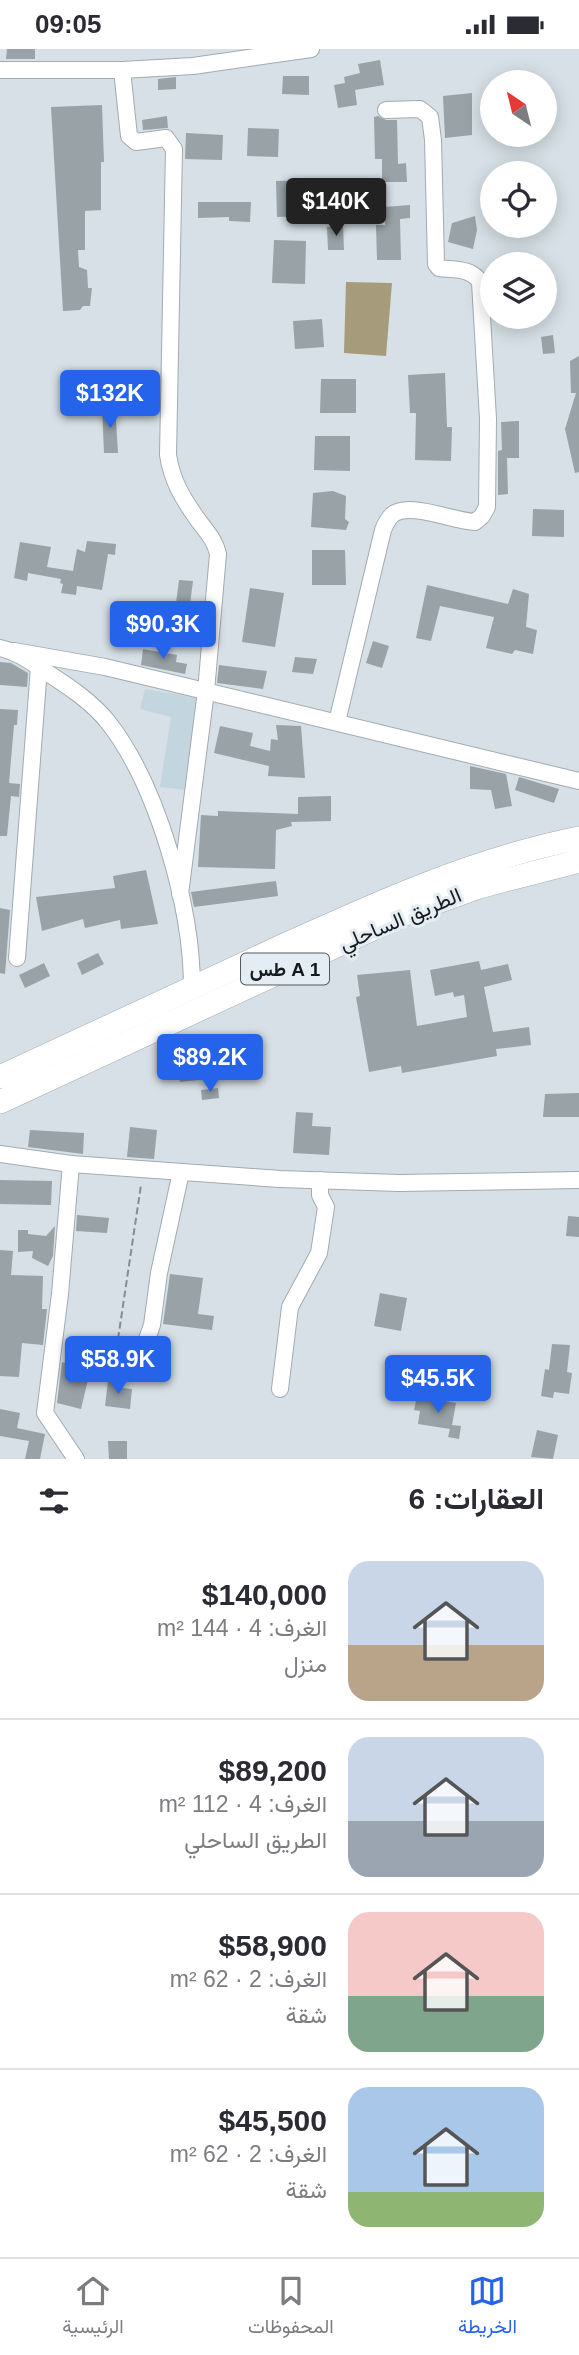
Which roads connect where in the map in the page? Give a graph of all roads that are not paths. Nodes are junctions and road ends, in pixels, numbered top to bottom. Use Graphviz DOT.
graph roads {
  1 [pos="311,49"];
  2 [pos="0,70"];
  3 [pos="122,70"];
  4 [pos="386,110"];
  5 [pos="7,649"];
  6 [pos="39,667"];
  7 [pos="206,691"];
  8 [pos="337,722"];
  9 [pos="579,781"];
  10 [pos="579,838"];
  11 [pos="579,861"];
  12 [pos="180,894"];
  13 [pos="17,958"];
  14 [pos="192,988"];
  15 [pos="0,1077"];
  16 [pos="0,1102"];
  17 [pos="0,1154"];
  18 [pos="71,1164"];
  19 [pos="181,1172"];
  20 [pos="320,1180"];
  21 [pos="579,1180"];
  22 [pos="122,1345"];
  23 [pos="280,1389"];
  24 [pos="76,1459"];
  1 -- 3 [label="street"];
  2 -- 3 [label="street"];
  3 -- 7 [label="street"];
  4 -- 8 [label="street"];
  5 -- 6 [label="street"];
  5 -- 7 [label="street"];
  6 -- 12 [label="street"];
  6 -- 13 [label="street"];
  7 -- 8 [label="street"];
  7 -- 12 [label="street"];
  8 -- 9 [label="street"];
  10 -- 14 [label="highway, الطريق الساحلي / طس A 1"];
  11 -- 16 [label="highway, الطريق الساحلي / طس A 1"];
  12 -- 14 [label="street"];
  14 -- 15 [label="highway, الطريق الساحلي / طس A 1"];
  17 -- 18 [label="street"];
  18 -- 19 [label="street"];
  18 -- 24 [label="street"];
  19 -- 20 [label="street"];
  19 -- 22 [label="street"];
  20 -- 21 [label="street"];
  20 -- 23 [label="street"];
}
